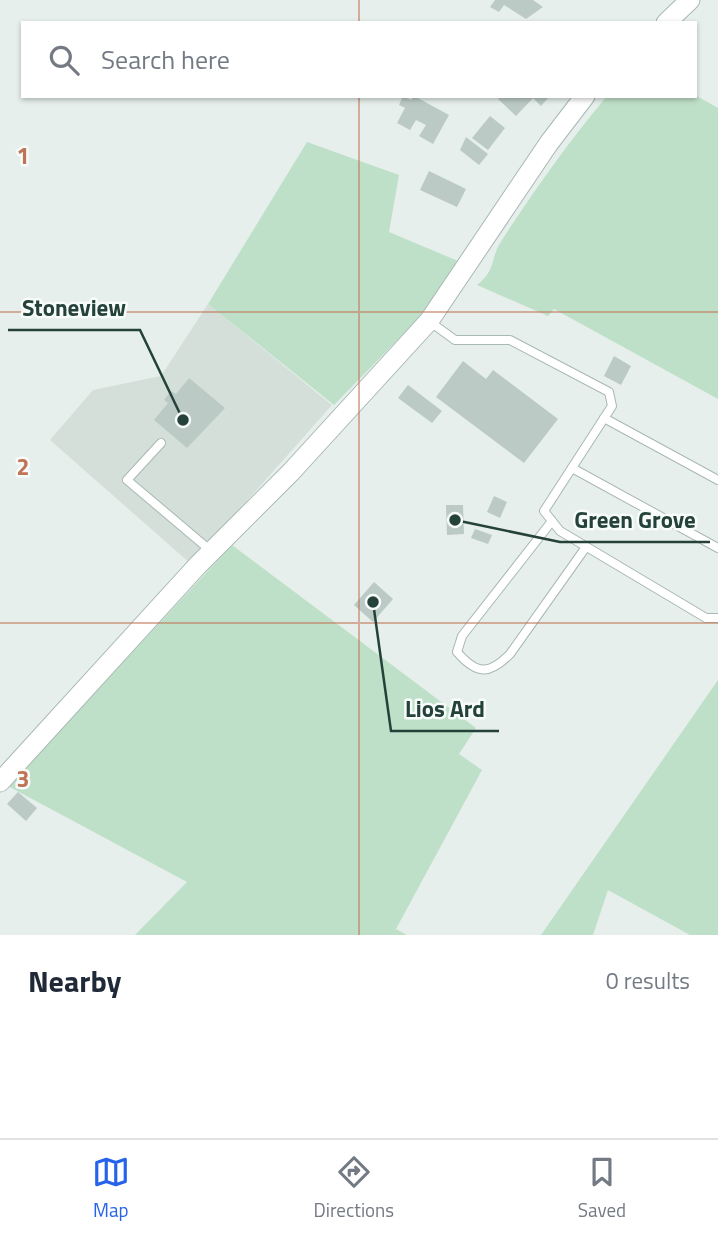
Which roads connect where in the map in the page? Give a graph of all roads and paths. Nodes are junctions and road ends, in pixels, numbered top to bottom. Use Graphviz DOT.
graph roads {
  1 [pos="690,0"];
  2 [pos="668,21"];
  3 [pos="583,98"];
  4 [pos="429,321"];
  5 [pos="604,418"];
  6 [pos="161,443"];
  7 [pos="572,468"];
  8 [pos="718,480"];
  9 [pos="552,521"];
  10 [pos="586,547"];
  11 [pos="718,548"];
  12 [pos="211,551"];
  13 [pos="718,618"];
  14 [pos="0,782"];
  1 -- 2 [label="street"];
  3 -- 4 [label="street"];
  4 -- 5 [label="lane"];
  4 -- 12 [label="street"];
  5 -- 7 [label="lane"];
  5 -- 8 [label="lane"];
  6 -- 12 [label="lane"];
  7 -- 9 [label="lane"];
  7 -- 11 [label="lane"];
  9 -- 10 [label="lane"];
  9 -- 10 [label="lane"];
  10 -- 13 [label="lane"];
  12 -- 14 [label="street"];
}
